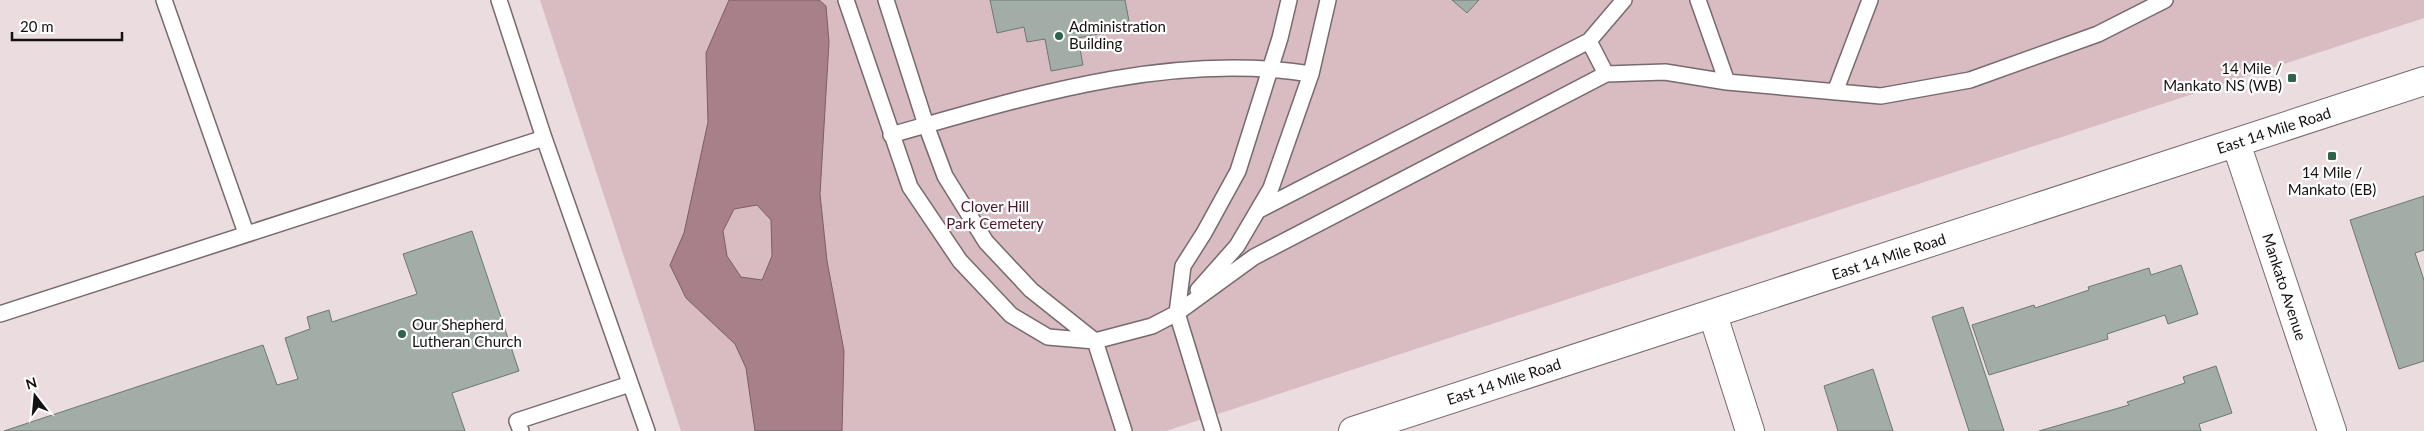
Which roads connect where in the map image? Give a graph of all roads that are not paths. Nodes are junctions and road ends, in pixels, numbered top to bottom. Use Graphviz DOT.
graph roads {
  1 [pos="164,0"];
  2 [pos="499,0"];
  3 [pos="846,0"];
  4 [pos="886,0"];
  5 [pos="1289,0"];
  6 [pos="1328,0"];
  7 [pos="1624,0"];
  8 [pos="1698,0"];
  9 [pos="1870,0"];
  10 [pos="2165,0"];
  11 [pos="1589,41"];
  12 [pos="1271,67"];
  13 [pos="1311,74"];
  14 [pos="1606,74"];
  15 [pos="2424,81"];
  16 [pos="1727,82"];
  17 [pos="1835,92"];
  18 [pos="926,125"];
  19 [pos="891,135"];
  20 [pos="544,138"];
  21 [pos="2236,143"];
  22 [pos="1259,210"];
  23 [pos="246,233"];
  24 [pos="1177,313"];
  25 [pos="0,314"];
  26 [pos="1712,315"];
  27 [pos="1095,341"];
  28 [pos="630,384"];
  29 [pos="521,431"];
  30 [pos="647,431"];
  31 [pos="1124,431"];
  32 [pos="1213,431"];
  33 [pos="1353,431"];
  34 [pos="1750,431"];
  35 [pos="2332,431"];
  1 -- 23 [label="lane"];
  2 -- 20 [label="lane"];
  3 -- 19 [label="lane"];
  4 -- 18 [label="lane"];
  5 -- 12 [label="lane"];
  6 -- 13 [label="lane"];
  7 -- 11 [label="lane"];
  8 -- 16 [label="lane"];
  9 -- 17 [label="lane"];
  10 -- 17 [label="lane"];
  11 -- 14 [label="lane"];
  11 -- 22 [label="lane"];
  12 -- 13 [label="lane"];
  12 -- 18 [label="lane"];
  12 -- 24 [label="lane"];
  13 -- 22 [label="lane"];
  14 -- 16 [label="lane"];
  14 -- 24 [label="lane"];
  15 -- 21 [label="main road, East 14 Mile Road"];
  16 -- 17 [label="lane"];
  18 -- 19 [label="lane"];
  18 -- 27 [label="lane"];
  19 -- 27 [label="lane"];
  20 -- 23 [label="lane"];
  20 -- 28 [label="lane"];
  21 -- 26 [label="main road, East 14 Mile Road"];
  21 -- 35 [label="main road, Mankato Avenue"];
  22 -- 24 [label="lane"];
  23 -- 25 [label="lane"];
  24 -- 27 [label="lane"];
  24 -- 32 [label="lane"];
  26 -- 33 [label="main road, East 14 Mile Road"];
  26 -- 34 [label="main road"];
  27 -- 31 [label="lane"];
  28 -- 29 [label="lane"];
  28 -- 30 [label="lane"];
}
